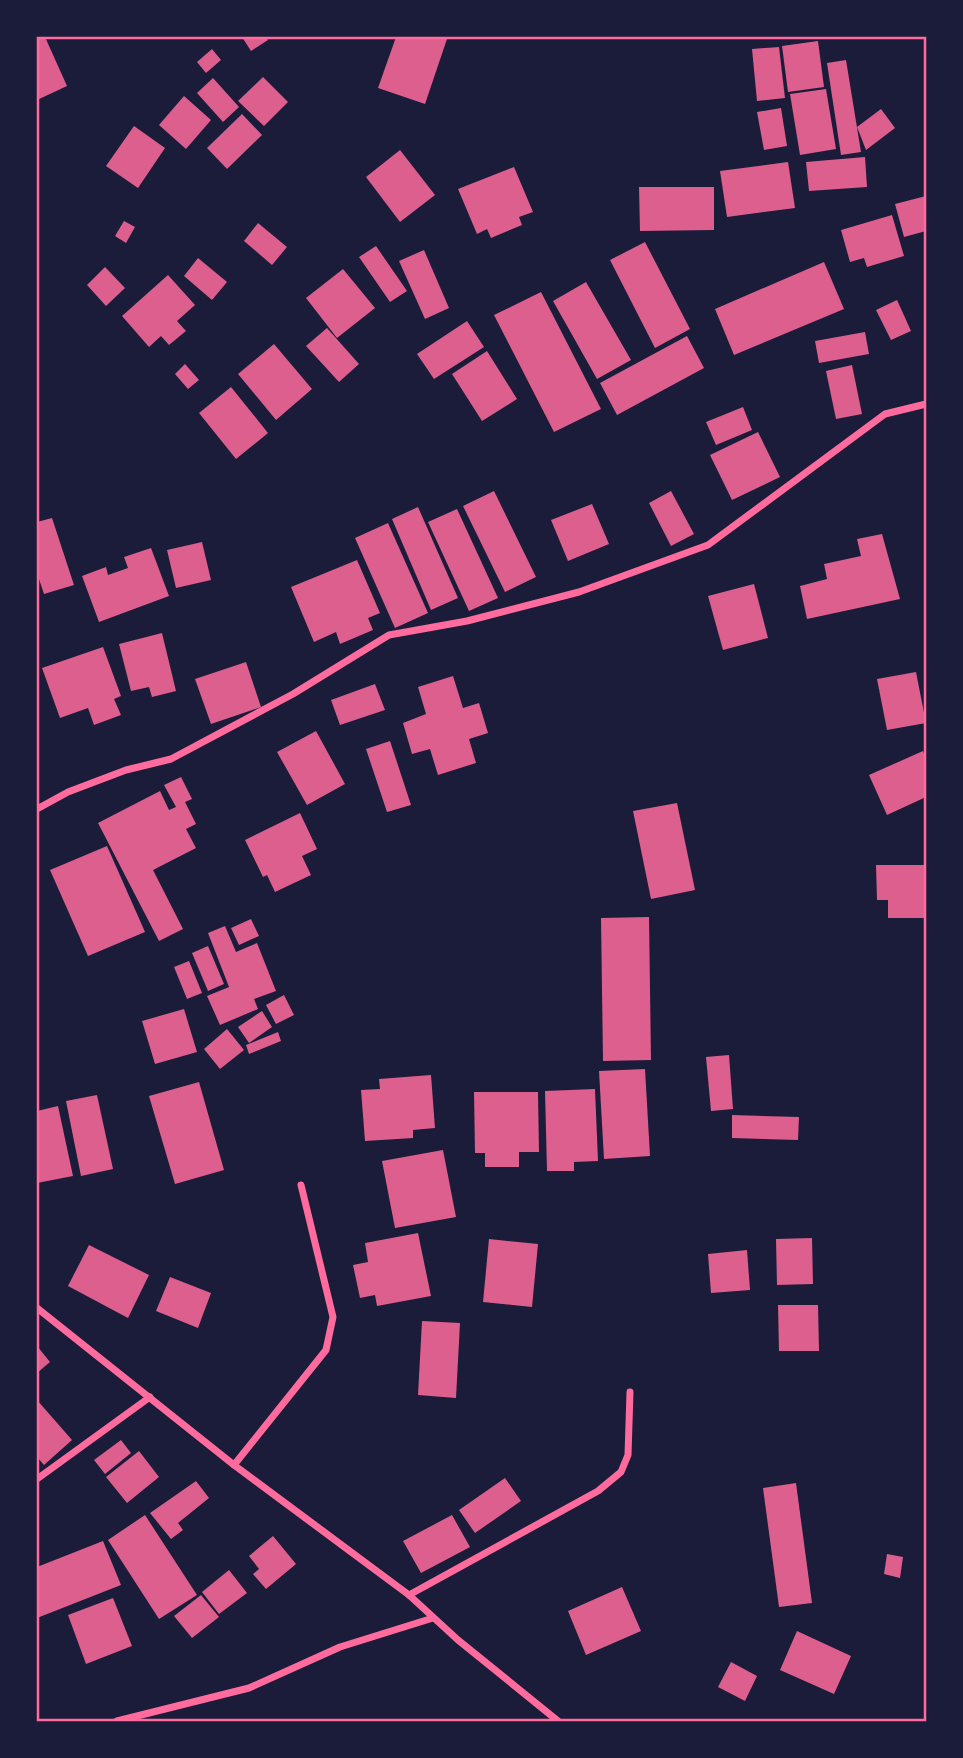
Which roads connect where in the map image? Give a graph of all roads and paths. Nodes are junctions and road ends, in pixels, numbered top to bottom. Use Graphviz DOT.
graph roads {
  1 [pos="926,404"];
  2 [pos="37,809"];
  3 [pos="301,1185"];
  4 [pos="37,1308"];
  5 [pos="630,1392"];
  6 [pos="150,1397"];
  7 [pos="234,1465"];
  8 [pos="37,1479"];
  9 [pos="409,1595"];
  10 [pos="433,1618"];
  11 [pos="117,1721"];
  12 [pos="558,1721"];
  1 -- 2 [label="street"];
  3 -- 7 [label="street"];
  4 -- 6 [label="street"];
  5 -- 9 [label="street"];
  6 -- 7 [label="street"];
  6 -- 8 [label="street"];
  7 -- 9 [label="street"];
  9 -- 10 [label="street"];
  10 -- 11 [label="street"];
  10 -- 12 [label="street"];
}
